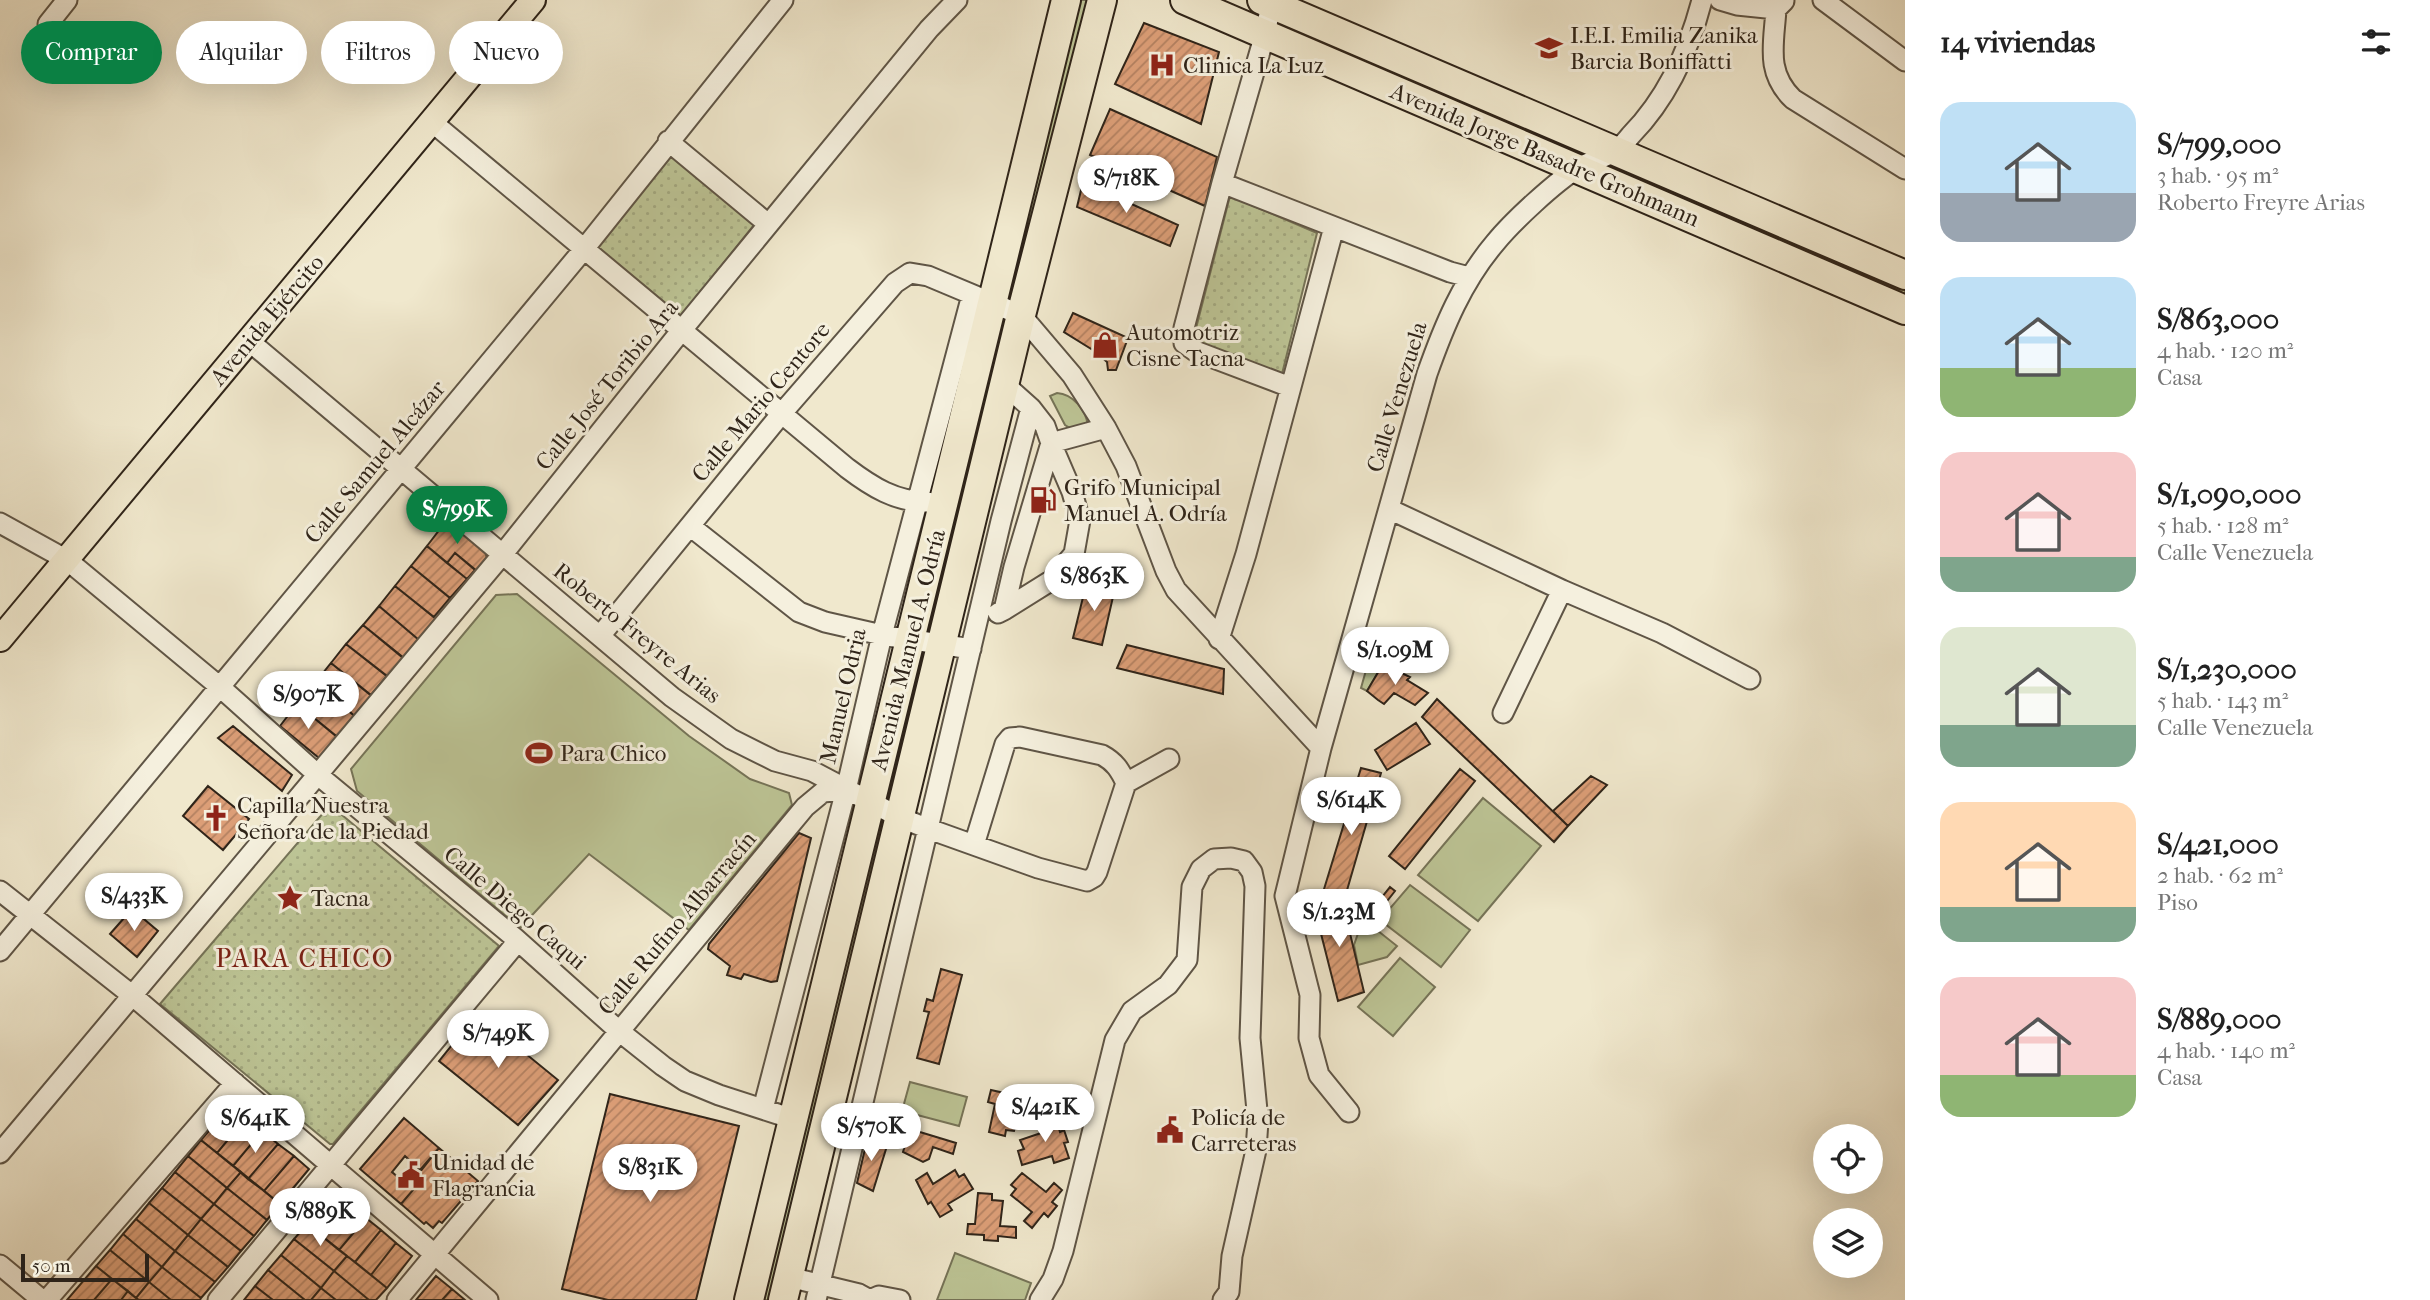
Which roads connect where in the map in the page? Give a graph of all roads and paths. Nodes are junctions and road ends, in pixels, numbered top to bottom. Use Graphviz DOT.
graph roads {
  1 [pos="67,0"];
  2 [pos="533,0"];
  3 [pos="783,0"];
  4 [pos="942,0"];
  5 [pos="957,0"];
  6 [pos="1066,0"];
  7 [pos="1102,0"];
  8 [pos="1185,0"];
  9 [pos="1702,0"];
  10 [pos="1720,0"];
  11 [pos="1823,0"];
  12 [pos="1268,1"];
  13 [pos="1781,5"];
  14 [pos="50,21"];
  15 [pos="929,29"];
  16 [pos="1265,34"];
  17 [pos="1905,61"];
  18 [pos="432,122"];
  19 [pos="668,141"];
  20 [pos="1616,150"];
  21 [pos="1578,168"];
  22 [pos="1905,169"];
  23 [pos="1222,183"];
  24 [pos="768,224"];
  25 [pos="1334,227"];
  26 [pos="583,249"];
  27 [pos="1905,275"];
  28 [pos="1469,277"];
  29 [pos="983,299"];
  30 [pos="1905,310"];
  31 [pos="1021,315"];
  32 [pos="681,331"];
  33 [pos="250,341"];
  34 [pos="1004,384"];
  35 [pos="1290,387"];
  36 [pos="1031,408"];
  37 [pos="782,412"];
  38 [pos="1106,428"];
  39 [pos="1051,443"];
  40 [pos="401,469"];
  41 [pos="931,502"];
  42 [pos="1389,509"];
  43 [pos="0,523"];
  44 [pos="690,526"];
  45 [pos="502,555"];
  46 [pos="67,560"];
  47 [pos="1562,590"];
  48 [pos="1004,610"];
  49 [pos="976,626"];
  50 [pos="882,635"];
  51 [pos="600,636"];
  52 [pos="0,639"];
  53 [pos="910,639"];
  54 [pos="1219,639"];
  55 [pos="943,645"];
  56 [pos="971,649"];
  57 [pos="1750,679"];
  58 [pos="220,687"];
  59 [pos="1503,713"];
  60 [pos="1321,748"];
  61 [pos="1169,759"];
  62 [pos="318,775"];
  63 [pos="1126,783"];
  64 [pos="846,790"];
  65 [pos="871,802"];
  66 [pos="901,818"];
  67 [pos="929,829"];
  68 [pos="974,845"];
  69 [pos="0,891"];
  70 [pos="30,915"];
  71 [pos="518,941"];
  72 [pos="0,951"];
  73 [pos="133,996"];
  74 [pos="619,1031"];
  75 [pos="235,1083"];
  76 [pos="763,1109"];
  77 [pos="1349,1112"];
  78 [pos="793,1119"];
  79 [pos="0,1153"];
  80 [pos="329,1166"];
  81 [pos="436,1255"];
  82 [pos="0,1265"];
  83 [pos="786,1289"];
  84 [pos="818,1292"];
  85 [pos="44,1300"];
  86 [pos="218,1300"];
  87 [pos="397,1300"];
  88 [pos="488,1300"];
  89 [pos="749,1300"];
  90 [pos="870,1300"];
  91 [pos="900,1300"];
  92 [pos="1040,1300"];
  93 [pos="1223,1300"];
  1 -- 14 [label="street"];
  2 -- 18 [label="main road, Avenida Ejército"];
  3 -- 19 [label="street, Calle Samuel Alcázar"];
  4 -- 15 [label="street, Calle José Toribio Ara"];
  5 -- 15 [label="street, Calle José Toribio Ara"];
  6 -- 29 [label="highway, Avenida Manuel A. Odría"];
  7 -- 31 [label="highway, Avenida Manuel A. Odría"];
  8 -- 16 [label="highway, Avenida Jorge Basadre Grohmann"];
  9 -- 20 [label="street, Calle Venezuela"];
  10 -- 13 [label="street"];
  11 -- 17 [label="street"];
  12 -- 16 [label="street"];
  12 -- 20 [label="highway, Avenida Jorge Basadre Grohmann"];
  13 -- 22 [label="street"];
  15 -- 24 [label="street, Calle José Toribio Ara"];
  16 -- 21 [label="highway, Avenida Jorge Basadre Grohmann"];
  16 -- 23 [label="street"];
  18 -- 26 [label="street"];
  18 -- 33 [label="main road, Avenida Ejército"];
  19 -- 24 [label="street"];
  19 -- 26 [label="street, Calle Samuel Alcázar"];
  20 -- 21 [label="street, Calle Venezuela"];
  20 -- 27 [label="highway, Avenida Jorge Basadre Grohmann"];
  21 -- 28 [label="street, Calle Venezuela"];
  21 -- 30 [label="highway, Avenida Jorge Basadre Grohmann"];
  23 -- 25 [label="street"];
  23 -- 35 [label="street"];
  24 -- 32 [label="street, Calle José Toribio Ara"];
  25 -- 28 [label="street"];
  25 -- 35 [label="street"];
  26 -- 32 [label="street"];
  26 -- 40 [label="street, Calle Samuel Alcázar"];
  28 -- 42 [label="street, Calle Venezuela"];
  29 -- 31 [label="street"];
  29 -- 37 [label="street, Calle Mario Centore"];
  29 -- 41 [label="highway, Avenida Manuel A. Odría"];
  31 -- 34 [label="highway, Avenida Manuel A. Odría"];
  31 -- 38 [label="street"];
  32 -- 37 [label="street"];
  32 -- 45 [label="street, Calle José Toribio Ara"];
  33 -- 40 [label="street, Roberto Freyre Arias"];
  33 -- 46 [label="main road, Avenida Ejército"];
  34 -- 36 [label="street"];
  34 -- 55 [label="highway, Avenida Manuel A. Odría"];
  35 -- 54 [label="street"];
  36 -- 39 [label="street"];
  36 -- 49 [label="street"];
  37 -- 41 [label="street"];
  37 -- 44 [label="street, Calle Mario Centore"];
  38 -- 39 [label="street"];
  38 -- 54 [label="street"];
  39 -- 48 [label="street"];
  39 -- 48 [label="street"];
  40 -- 45 [label="street, Roberto Freyre Arias"];
  40 -- 58 [label="street, Calle Samuel Alcázar"];
  41 -- 50 [label="street, Manuel Odria"];
  41 -- 53 [label="highway, Avenida Manuel A. Odría"];
  42 -- 47 [label="street"];
  42 -- 60 [label="street, Calle Venezuela"];
  43 -- 46 [label="street, Calle Diego Caqui"];
  44 -- 50 [label="street"];
  44 -- 51 [label="street, Calle Mario Centore"];
  45 -- 51 [label="street, Roberto Freyre Arias"];
  45 -- 62 [label="street, Calle José Toribio Ara"];
  46 -- 52 [label="main road, Avenida Ejército"];
  46 -- 58 [label="street, Calle Diego Caqui"];
  47 -- 57 [label="street"];
  47 -- 59 [label="street"];
  48 -- 49 [label="street"];
  49 -- 56 [label="street"];
  50 -- 53 [label="street"];
  50 -- 64 [label="street, Manuel Odria"];
  51 -- 64 [label="street, Roberto Freyre Arias"];
  53 -- 55 [label="street"];
  53 -- 65 [label="highway, Avenida Manuel A. Odría"];
  54 -- 60 [label="street"];
  55 -- 56 [label="street"];
  55 -- 66 [label="highway, Avenida Manuel A. Odría"];
  56 -- 67 [label="street"];
  58 -- 62 [label="street, Calle Diego Caqui"];
  58 -- 70 [label="street, Calle Samuel Alcázar"];
  60 -- 77 [label="street, Calle Venezuela"];
  61 -- 63 [label="street"];
  62 -- 71 [label="street, Calle Diego Caqui"];
  62 -- 73 [label="street, Calle José Toribio Ara"];
  63 -- 68 [label="street, Roberto Freyre Arias"];
  63 -- 68 [label="street"];
  64 -- 65 [label="street, Roberto Freyre Arias"];
  64 -- 74 [label="street, Calle Rufino Albarracín"];
  64 -- 76 [label="street, Manuel Odria"];
  65 -- 66 [label="street, Roberto Freyre Arias"];
  65 -- 78 [label="highway, Avenida Manuel A. Odría"];
  66 -- 67 [label="street, Roberto Freyre Arias"];
  66 -- 83 [label="highway, Avenida Manuel A. Odría"];
  67 -- 68 [label="street, Roberto Freyre Arias"];
  67 -- 84 [label="street"];
  69 -- 70 [label="street"];
  70 -- 72 [label="street, Calle Samuel Alcázar"];
  70 -- 73 [label="street"];
  71 -- 74 [label="street, Calle Diego Caqui"];
  71 -- 80 [label="street"];
  73 -- 75 [label="street"];
  73 -- 79 [label="street, Calle José Toribio Ara"];
  74 -- 76 [label="street, Calle Diego Caqui"];
  74 -- 81 [label="street, Calle Rufino Albarracín"];
  75 -- 80 [label="street"];
  75 -- 85 [label="street"];
  76 -- 78 [label="street, Calle Diego Caqui"];
  78 -- 89 [label="highway, Avenida Manuel A. Odría"];
  80 -- 81 [label="street"];
  80 -- 86 [label="street"];
  81 -- 87 [label="street, Calle Rufino Albarracín"];
  81 -- 88 [label="street"];
  82 -- 85 [label="street"];
  83 -- 84 [label="street"];
  84 -- 90 [label="street"];
  90 -- 91 [label="street"];
  92 -- 93 [label="street"];
}
